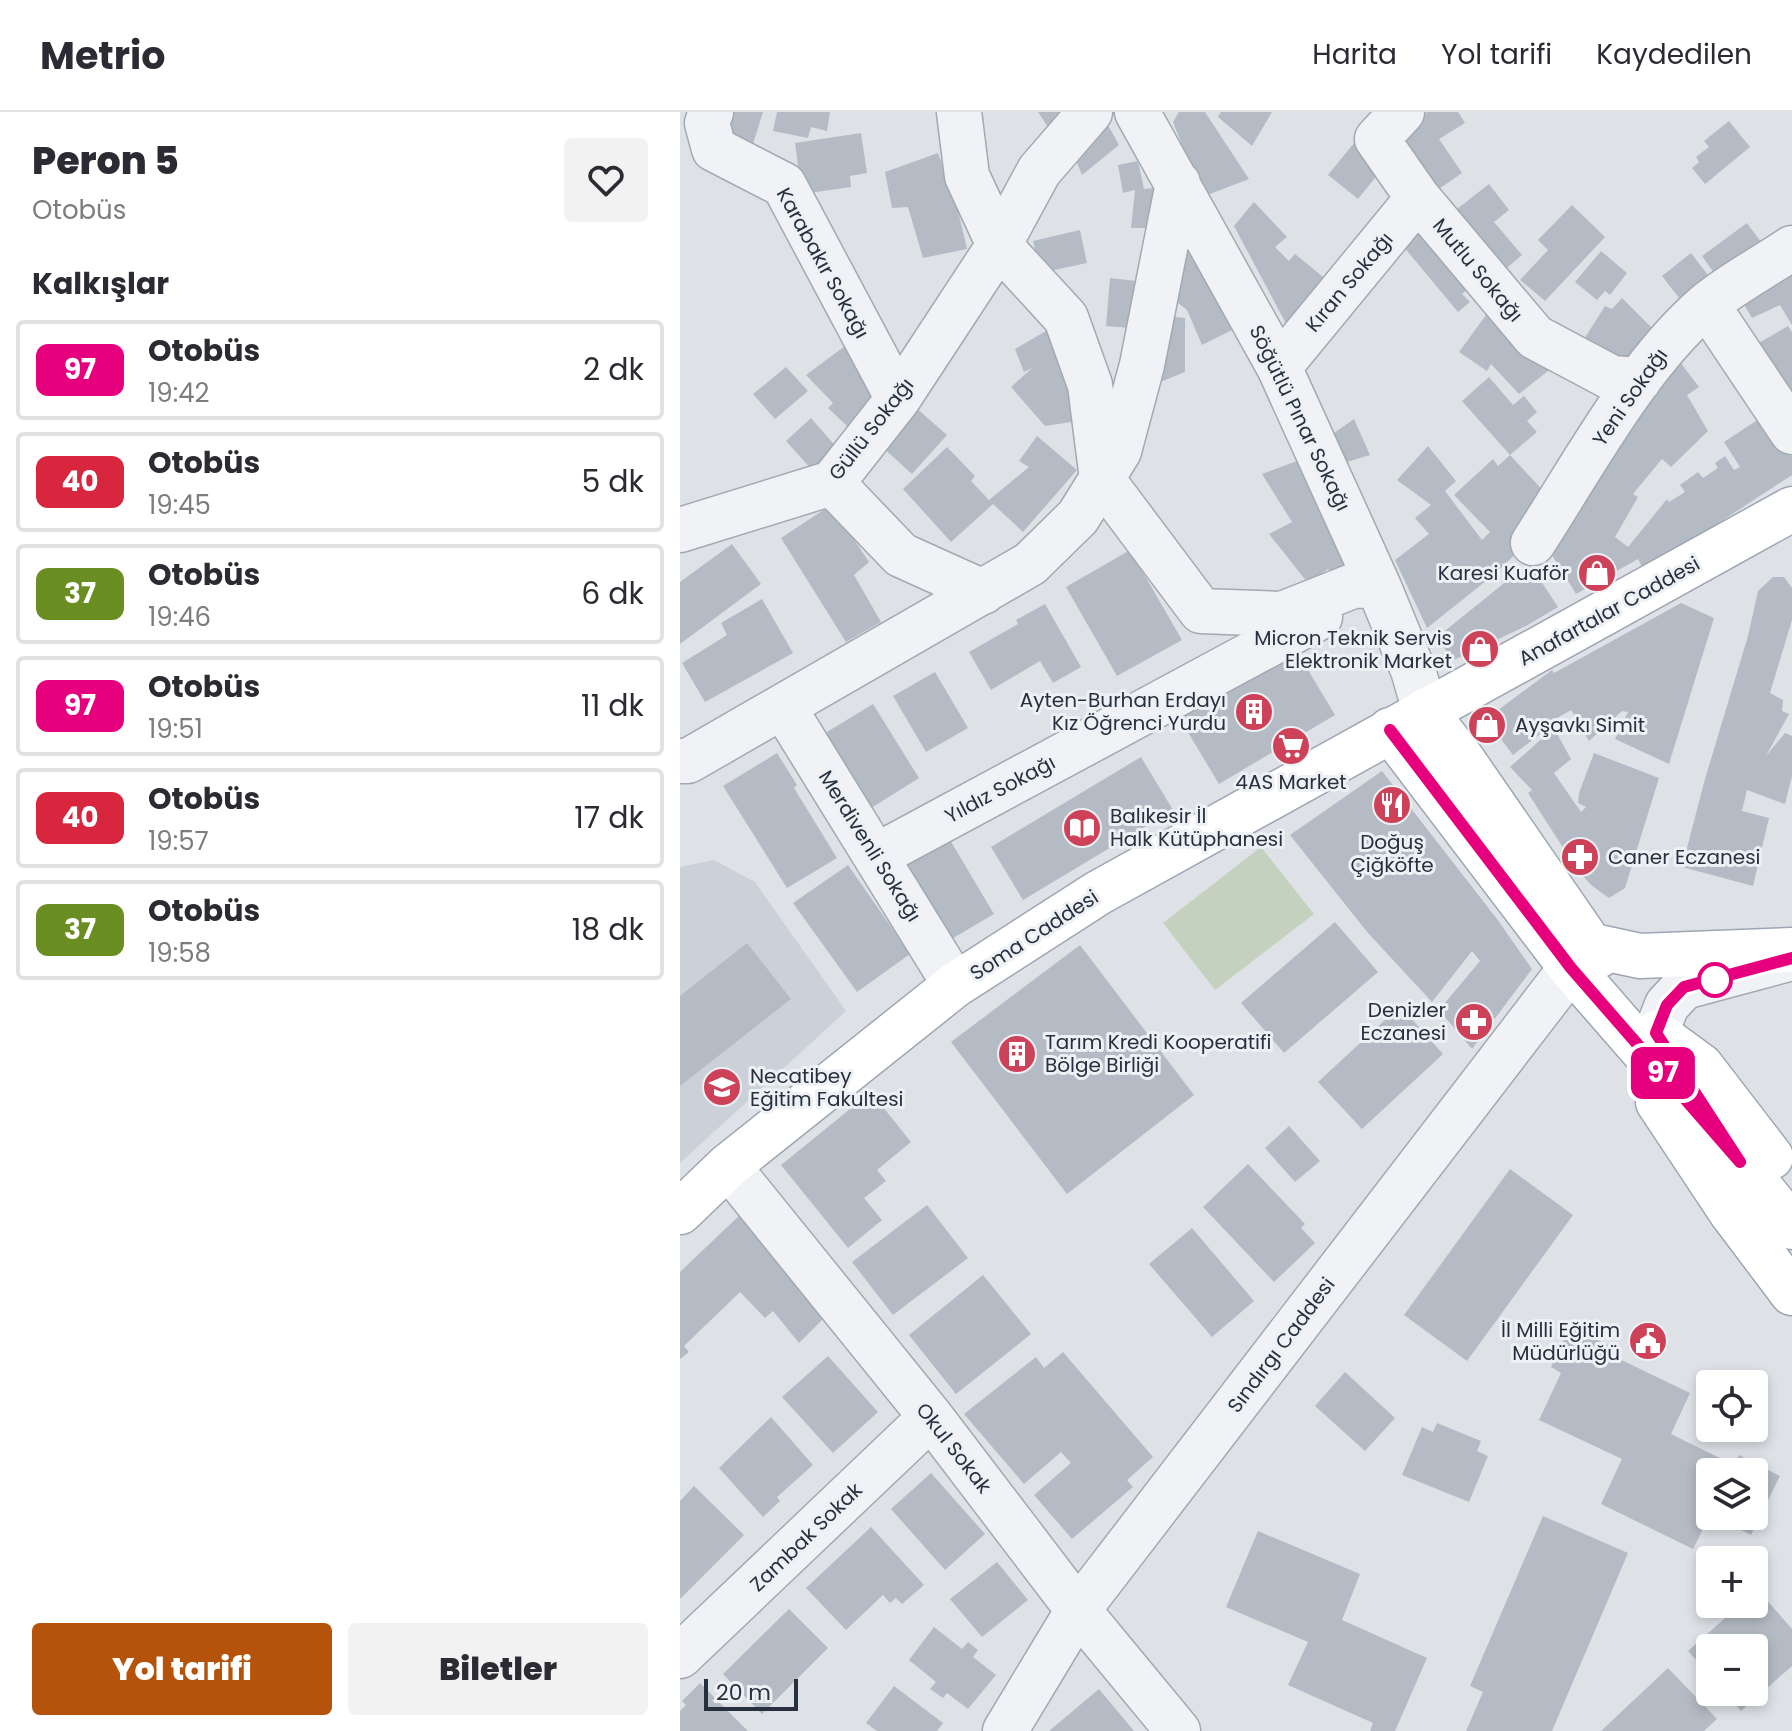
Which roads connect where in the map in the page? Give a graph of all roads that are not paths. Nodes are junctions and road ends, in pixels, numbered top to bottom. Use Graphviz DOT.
graph roads {
  1 [pos="959,112"];
  2 [pos="1090,112"];
  3 [pos="1402,112"];
  4 [pos="700,116"];
  5 [pos="1151,120"];
  6 [pos="1178,183"];
  7 [pos="1418,198"];
  8 [pos="999,245"];
  9 [pos="1792,248"];
  10 [pos="1707,305"];
  11 [pos="1279,367"];
  12 [pos="1639,380"];
  13 [pos="898,399"];
  14 [pos="1792,432"];
  15 [pos="1102,479"];
  16 [pos="832,483"];
  17 [pos="1789,516"];
  18 [pos="680,530"];
  19 [pos="1533,543"];
  20 [pos="1378,585"];
  21 [pos="983,592"];
  22 [pos="784,708"];
  23 [pos="1408,720"];
  24 [pos="680,761"];
  25 [pos="876,856"];
  26 [pos="1792,950"];
  27 [pos="1580,956"];
  28 [pos="1792,958"];
  29 [pos="955,985"];
  30 [pos="1636,1027"];
  31 [pos="728,1166"];
  32 [pos="1792,1184"];
  33 [pos="680,1212"];
  34 [pos="1792,1227"];
  35 [pos="1792,1293"];
  36 [pos="931,1417"];
  37 [pos="1078,1610"];
  38 [pos="680,1656"];
  39 [pos="1005,1731"];
  40 [pos="1178,1731"];
  1 -- 8 [label="street"];
  2 -- 8 [label="street, Güllü Sokağı"];
  3 -- 7 [label="street, Mutlu Sokağı"];
  4 -- 13 [label="street, Karabakır Sokağı"];
  5 -- 6 [label="street, Söğütlü Pınar Sokağı"];
  6 -- 11 [label="street, Söğütlü Pınar Sokağı"];
  6 -- 15 [label="street"];
  7 -- 11 [label="street, Kıran Sokağı"];
  7 -- 12 [label="street, Mutlu Sokağı"];
  8 -- 13 [label="street, Güllü Sokağı"];
  8 -- 15 [label="street"];
  9 -- 10 [label="street, Yeni Sokağı"];
  10 -- 12 [label="street, Yeni Sokağı"];
  10 -- 14 [label="street"];
  11 -- 20 [label="street, Söğütlü Pınar Sokağı"];
  12 -- 19 [label="street, Yeni Sokağı"];
  13 -- 16 [label="street, Güllü Sokağı"];
  15 -- 20 [label="street"];
  15 -- 21 [label="street"];
  16 -- 18 [label="street, Güllü Sokağı"];
  16 -- 21 [label="street"];
  17 -- 23 [label="main road, Anafartalar Caddesi"];
  20 -- 23 [label="street, Söğütlü Pınar Sokağı"];
  20 -- 25 [label="street, Yıldız Sokağı"];
  21 -- 22 [label="street"];
  22 -- 24 [label="street"];
  22 -- 25 [label="street, Merdivenli Sokağı"];
  23 -- 27 [label="main road"];
  23 -- 29 [label="main road, Soma Caddesi"];
  25 -- 29 [label="street, Merdivenli Sokağı"];
  26 -- 27 [label="main road"];
  27 -- 30 [label="main road"];
  27 -- 37 [label="street, Sındırgı Caddesi"];
  28 -- 30 [label="street"];
  29 -- 31 [label="main road, Soma Caddesi"];
  30 -- 32 [label="main road"];
  30 -- 34 [label="main road"];
  30 -- 35 [label="main road"];
  31 -- 33 [label="main road, Soma Caddesi"];
  31 -- 36 [label="street, Okul Sokak"];
  36 -- 37 [label="street, Okul Sokak"];
  36 -- 38 [label="street, Zambak Sokak"];
  37 -- 39 [label="street, Sındırgı Caddesi"];
  37 -- 40 [label="street, Okul Sokak"];
}
